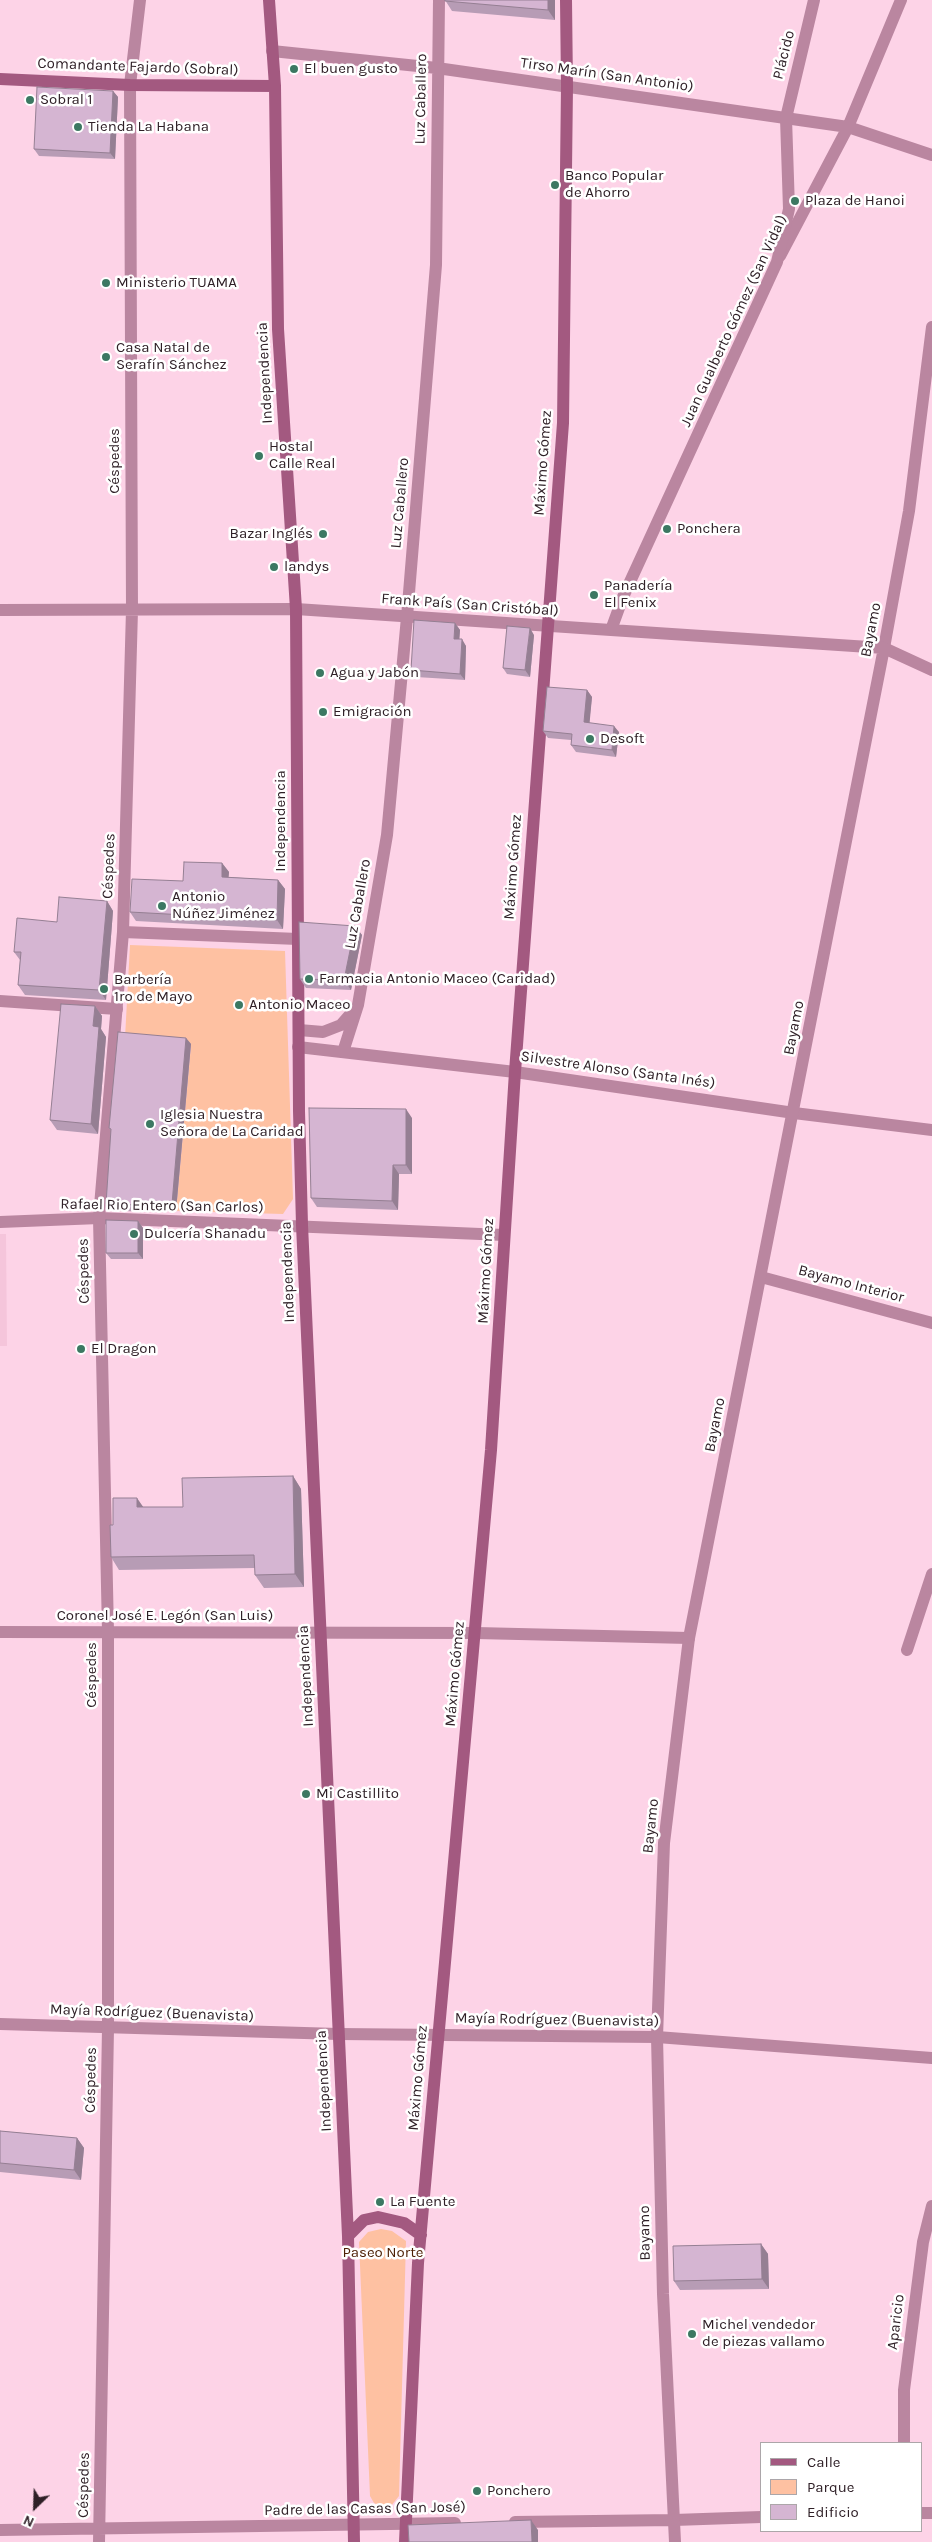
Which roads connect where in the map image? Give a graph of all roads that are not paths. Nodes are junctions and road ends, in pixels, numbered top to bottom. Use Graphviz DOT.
graph roads {
  1 [pos="140,0"];
  2 [pos="269,0"];
  3 [pos="439,0"];
  4 [pos="566,0"];
  5 [pos="814,0"];
  6 [pos="901,0"];
  7 [pos="272,51"];
  8 [pos="437,68"];
  9 [pos="0,79"];
  10 [pos="130,85"];
  11 [pos="275,86"];
  12 [pos="568,86"];
  13 [pos="786,118"];
  14 [pos="848,127"];
  15 [pos="932,155"];
  16 [pos="777,262"];
  17 [pos="932,327"];
  18 [pos="0,610"];
  19 [pos="132,610"];
  20 [pos="296,610"];
  21 [pos="407,617"];
  22 [pos="546,626"];
  23 [pos="611,630"];
  24 [pos="884,648"];
  25 [pos="932,670"];
  26 [pos="123,932"];
  27 [pos="298,938"];
  28 [pos="0,1001"];
  29 [pos="358,1005"];
  30 [pos="117,1009"];
  31 [pos="299,1030"];
  32 [pos="298,1047"];
  33 [pos="343,1052"];
  34 [pos="515,1072"];
  35 [pos="794,1113"];
  36 [pos="932,1130"];
  37 [pos="99,1218"];
  38 [pos="0,1222"];
  39 [pos="302,1225"];
  40 [pos="504,1235"];
  41 [pos="761,1277"];
  42 [pos="932,1323"];
  43 [pos="932,1574"];
  44 [pos="0,1632"];
  45 [pos="108,1632"];
  46 [pos="320,1633"];
  47 [pos="476,1634"];
  48 [pos="690,1638"];
  49 [pos="907,1650"];
  50 [pos="0,2024"];
  51 [pos="108,2028"];
  52 [pos="338,2034"];
  53 [pos="438,2034"];
  54 [pos="657,2037"];
  55 [pos="932,2058"];
  56 [pos="932,2206"];
  57 [pos="348,2236"];
  58 [pos="420,2236"];
  59 [pos="904,2442"];
  60 [pos="760,2517"];
  61 [pos="674,2520"];
  62 [pos="504,2522"];
  63 [pos="464,2523"];
  64 [pos="404,2524"];
  65 [pos="354,2526"];
  66 [pos="99,2528"];
  67 [pos="0,2530"];
  68 [pos="99,2542"];
  69 [pos="354,2542"];
  70 [pos="405,2542"];
  71 [pos="675,2542"];
  1 -- 10 [label="street, Céspedes"];
  2 -- 7 [label="main road, Independencia"];
  3 -- 8 [label="street, Luz Caballero"];
  4 -- 12 [label="main road, Máximo Gómez"];
  5 -- 13 [label="street, Plácido"];
  6 -- 14 [label="street, Juan Gualberto Gómez (San Vidal)"];
  7 -- 8 [label="street, Tirso Marín (San Antonio)"];
  7 -- 11 [label="main road, Independencia"];
  8 -- 12 [label="street, Tirso Marín (San Antonio)"];
  8 -- 21 [label="street, Luz Caballero"];
  9 -- 10 [label="main road, Comandante Fajardo (Sobral)"];
  10 -- 11 [label="main road, Comandante Fajardo (Sobral)"];
  10 -- 19 [label="street, Céspedes"];
  11 -- 20 [label="main road, Independencia"];
  12 -- 13 [label="street, Tirso Marín (San Antonio)"];
  12 -- 22 [label="main road, Máximo Gómez"];
  13 -- 14 [label="street, Tirso Marín (San Antonio)"];
  13 -- 16 [label="street"];
  14 -- 15 [label="street, Tirso Marín (San Antonio)"];
  14 -- 16 [label="street, Juan Gualberto Gómez (San Vidal)"];
  16 -- 23 [label="street, Juan Gualberto Gómez (San Vidal)"];
  17 -- 24 [label="street, Bayamo"];
  18 -- 19 [label="street, Frank País (San Cristóbal)"];
  19 -- 20 [label="street, Frank País (San Cristóbal)"];
  19 -- 26 [label="street, Céspedes"];
  20 -- 21 [label="street, Frank País (San Cristóbal)"];
  20 -- 27 [label="main road, Independencia"];
  21 -- 22 [label="street, Frank País (San Cristóbal)"];
  21 -- 29 [label="street, Luz Caballero"];
  22 -- 23 [label="street, Frank País (San Cristóbal)"];
  22 -- 34 [label="main road, Máximo Gómez"];
  23 -- 24 [label="street, Frank País (San Cristóbal)"];
  24 -- 25 [label="street, Frank País (San Cristóbal)"];
  24 -- 35 [label="street, Bayamo"];
  26 -- 27 [label="street"];
  26 -- 30 [label="street, Céspedes"];
  27 -- 31 [label="main road, Independencia"];
  28 -- 30 [label="street"];
  29 -- 31 [label="street"];
  29 -- 33 [label="street, Luz Caballero"];
  30 -- 37 [label="street, Céspedes"];
  31 -- 32 [label="main road, Independencia"];
  32 -- 33 [label="street, Silvestre Alonso (Santa Inés)"];
  32 -- 39 [label="main road, Independencia"];
  33 -- 34 [label="street, Silvestre Alonso (Santa Inés)"];
  34 -- 35 [label="street, Silvestre Alonso (Santa Inés)"];
  34 -- 40 [label="main road, Máximo Gómez"];
  35 -- 36 [label="street, Silvestre Alonso (Santa Inés)"];
  35 -- 41 [label="street, Bayamo"];
  37 -- 38 [label="street, Rafael Rio Entero (San Carlos)"];
  37 -- 39 [label="street, Rafael Rio Entero (San Carlos)"];
  37 -- 45 [label="street, Céspedes"];
  39 -- 40 [label="street, Rafael Rio Entero (San Carlos)"];
  39 -- 46 [label="main road, Independencia"];
  40 -- 47 [label="main road, Máximo Gómez"];
  41 -- 42 [label="street, Bayamo Interior"];
  41 -- 48 [label="street, Bayamo"];
  43 -- 49 [label="street"];
  44 -- 45 [label="street, Coronel José E. Legón (San Luis)"];
  45 -- 46 [label="street, Coronel José E. Legón (San Luis)"];
  45 -- 51 [label="street, Céspedes"];
  46 -- 47 [label="street, Coronel José E. Legón (San Luis)"];
  46 -- 52 [label="main road, Independencia"];
  47 -- 48 [label="street, Coronel José E. Legón (San Luis)"];
  47 -- 53 [label="main road, Máximo Gómez"];
  48 -- 54 [label="street, Bayamo"];
  50 -- 51 [label="street, Mayía Rodríguez (Buenavista)"];
  51 -- 52 [label="street, Mayía Rodríguez (Buenavista)"];
  51 -- 66 [label="street, Céspedes"];
  52 -- 53 [label="street, Mayía Rodríguez (Buenavista)"];
  52 -- 57 [label="main road, Independencia"];
  53 -- 54 [label="street, Mayía Rodríguez (Buenavista)"];
  53 -- 58 [label="main road, Máximo Gómez"];
  54 -- 55 [label="street, Mayía Rodríguez (Buenavista)"];
  54 -- 61 [label="street, Bayamo"];
  56 -- 59 [label="street, Aparicio"];
  57 -- 58 [label="main road"];
  57 -- 65 [label="main road, Independencia"];
  58 -- 64 [label="main road, Máximo Gómez"];
  60 -- 61 [label="street"];
  61 -- 62 [label="street"];
  61 -- 71 [label="street, Bayamo"];
  63 -- 64 [label="street, Padre de las Casas (San José)"];
  64 -- 65 [label="street, Padre de las Casas (San José)"];
  64 -- 70 [label="main road, Máximo Gómez"];
  65 -- 66 [label="street, Padre de las Casas (San José)"];
  65 -- 69 [label="main road, Independencia"];
  66 -- 67 [label="street, Padre de las Casas (San José)"];
  66 -- 68 [label="street, Céspedes"];
}
